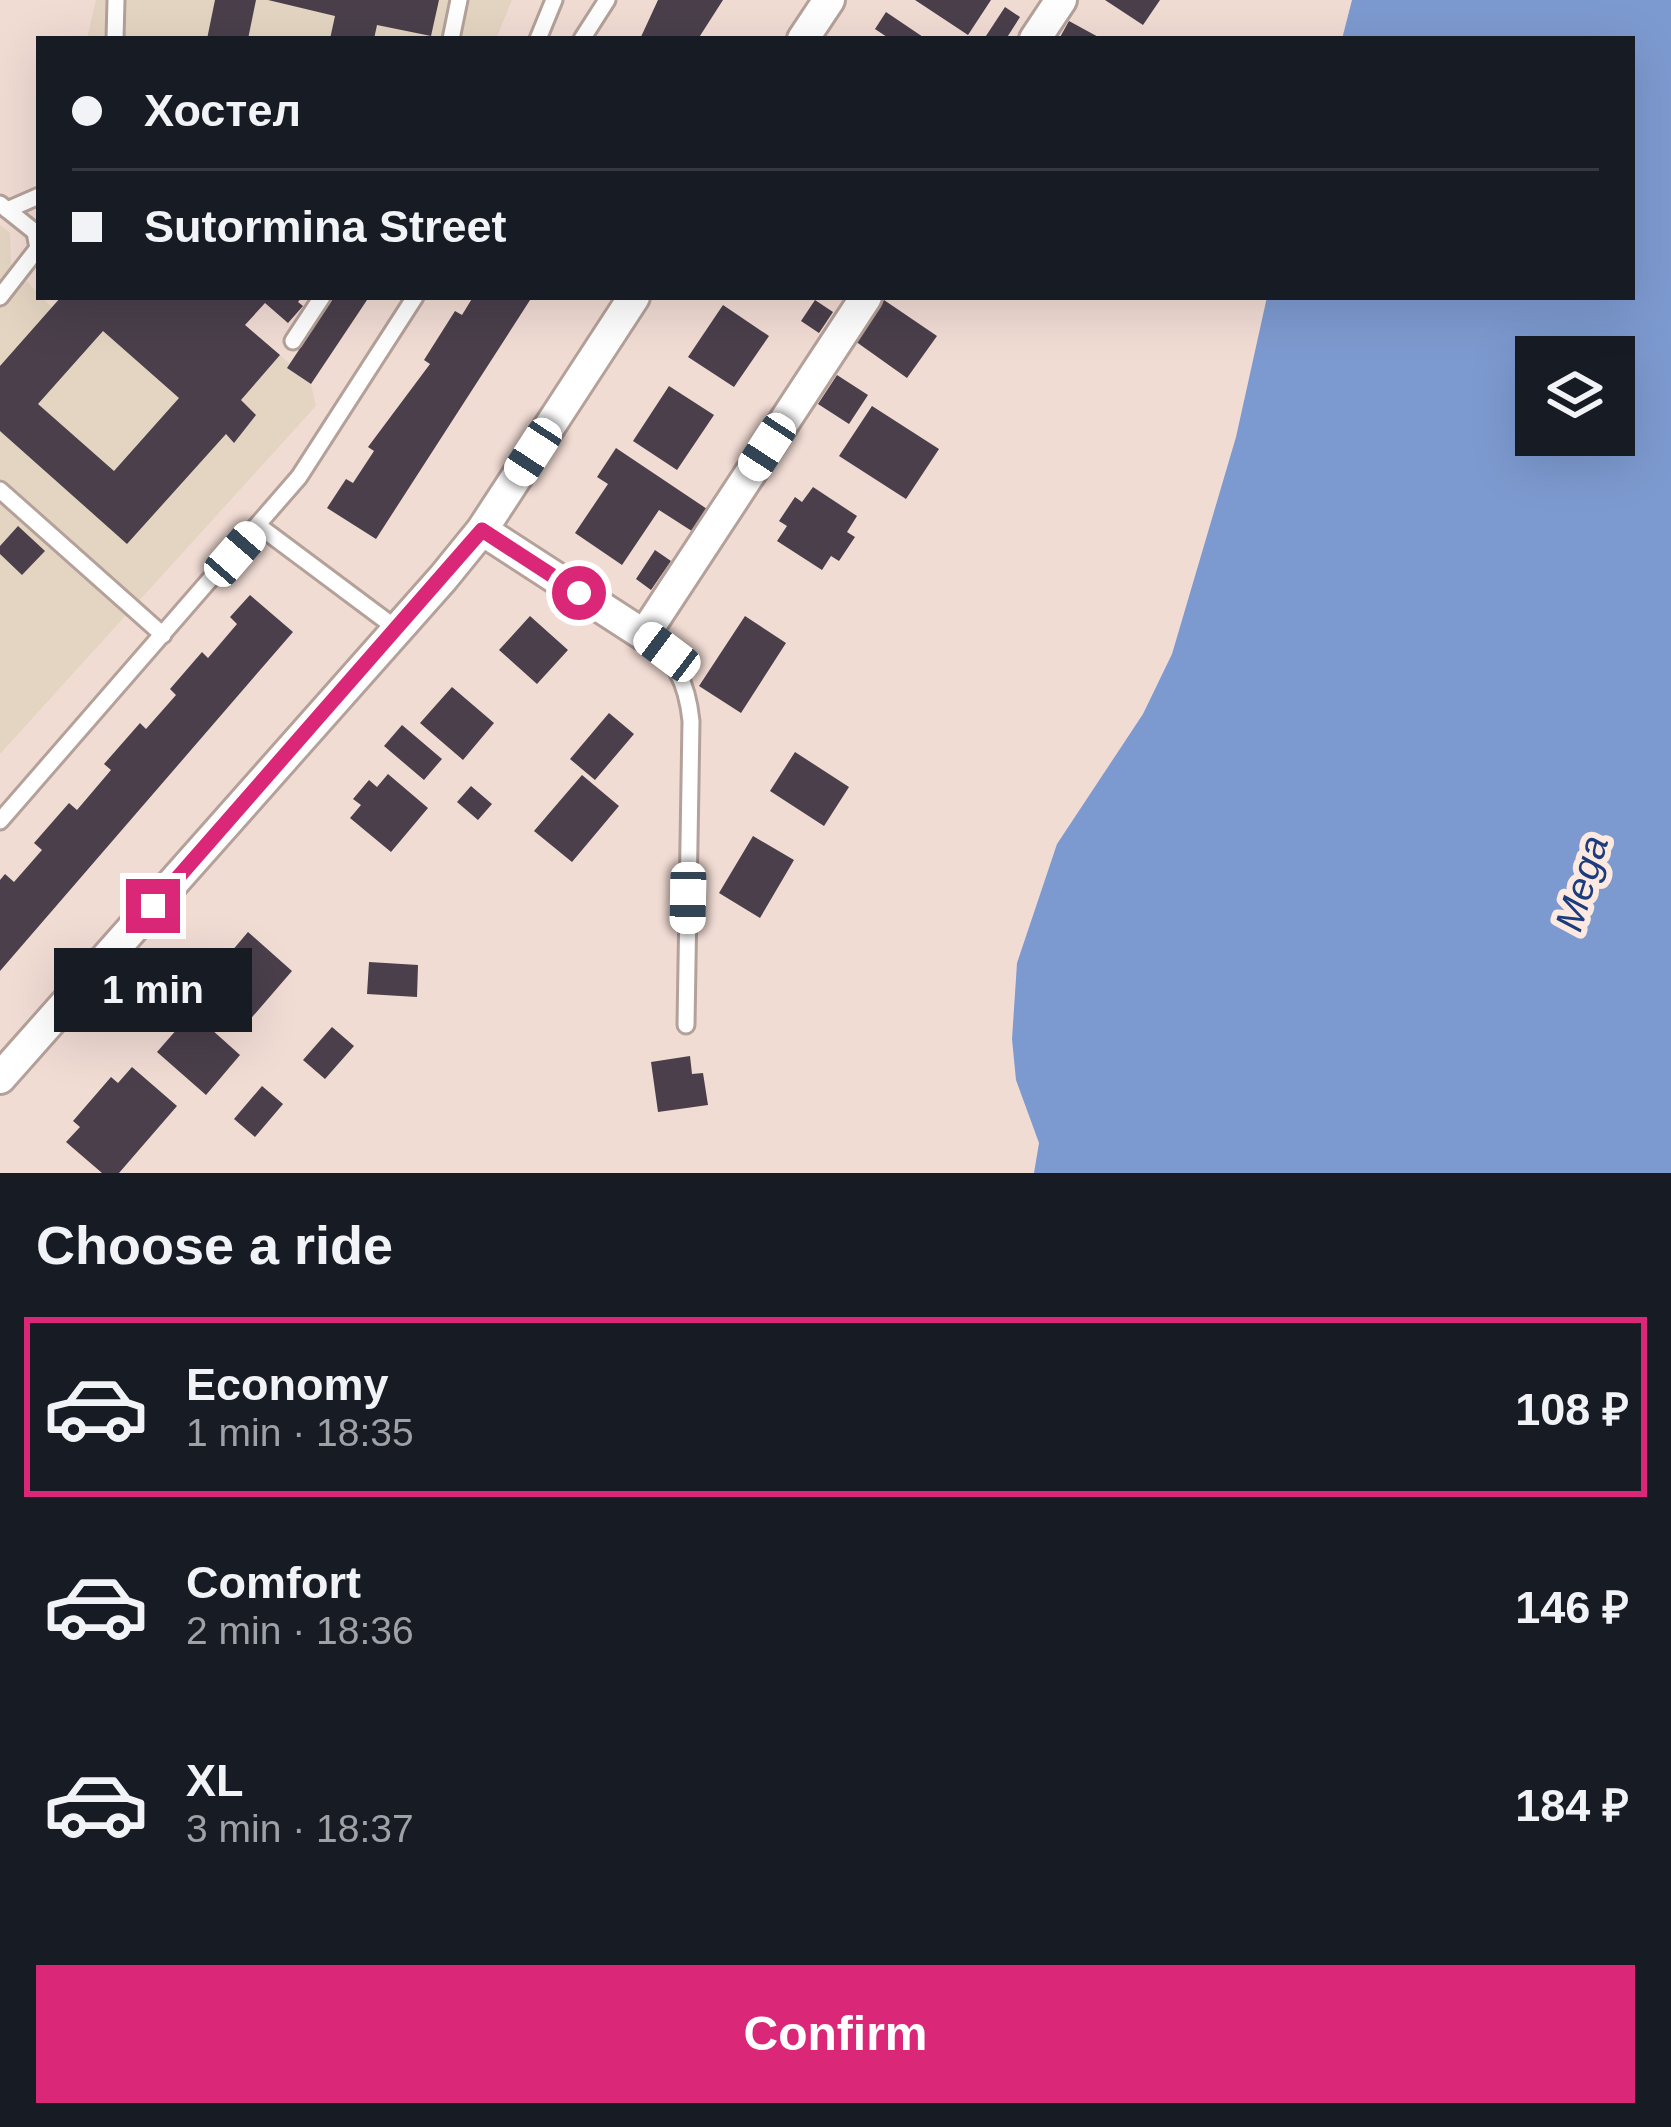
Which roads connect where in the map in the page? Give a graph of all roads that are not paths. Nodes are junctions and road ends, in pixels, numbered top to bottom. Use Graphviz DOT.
graph roads {
  1 [pos="116,0"];
  2 [pos="459,0"];
  3 [pos="554,0"];
  4 [pos="608,0"];
  5 [pos="829,0"];
  6 [pos="1061,0"];
  7 [pos="115,36"];
  8 [pos="452,36"];
  9 [pos="539,36"];
  10 [pos="584,36"];
  11 [pos="805,36"];
  12 [pos="1037,36"];
  13 [pos="36,197"];
  14 [pos="3,207"];
  15 [pos="36,240"];
  16 [pos="36,251"];
  17 [pos="0,297"];
  18 [pos="320,300"];
  19 [pos="413,300"];
  20 [pos="632,300"];
  21 [pos="864,300"];
  22 [pos="292,341"];
  23 [pos="0,490"];
  24 [pos="259,526"];
  25 [pos="482,530"];
  26 [pos="397,629"];
  27 [pos="163,635"];
  28 [pos="644,635"];
  29 [pos="0,821"];
  30 [pos="686,1025"];
  31 [pos="0,1078"];
  1 -- 7 [label="lane"];
  2 -- 8 [label="lane"];
  3 -- 9 [label="lane"];
  4 -- 10 [label="lane"];
  5 -- 11 [label="street"];
  6 -- 12 [label="street"];
  13 -- 14 [label="lane"];
  14 -- 15 [label="lane"];
  16 -- 17 [label="lane"];
  18 -- 22 [label="lane"];
  19 -- 24 [label="lane"];
  20 -- 25 [label="street"];
  21 -- 28 [label="street"];
  23 -- 27 [label="lane"];
  24 -- 26 [label="lane"];
  24 -- 27 [label="lane"];
  25 -- 26 [label="street"];
  25 -- 28 [label="street"];
  26 -- 31 [label="street"];
  27 -- 29 [label="lane"];
  28 -- 30 [label="lane"];
}
